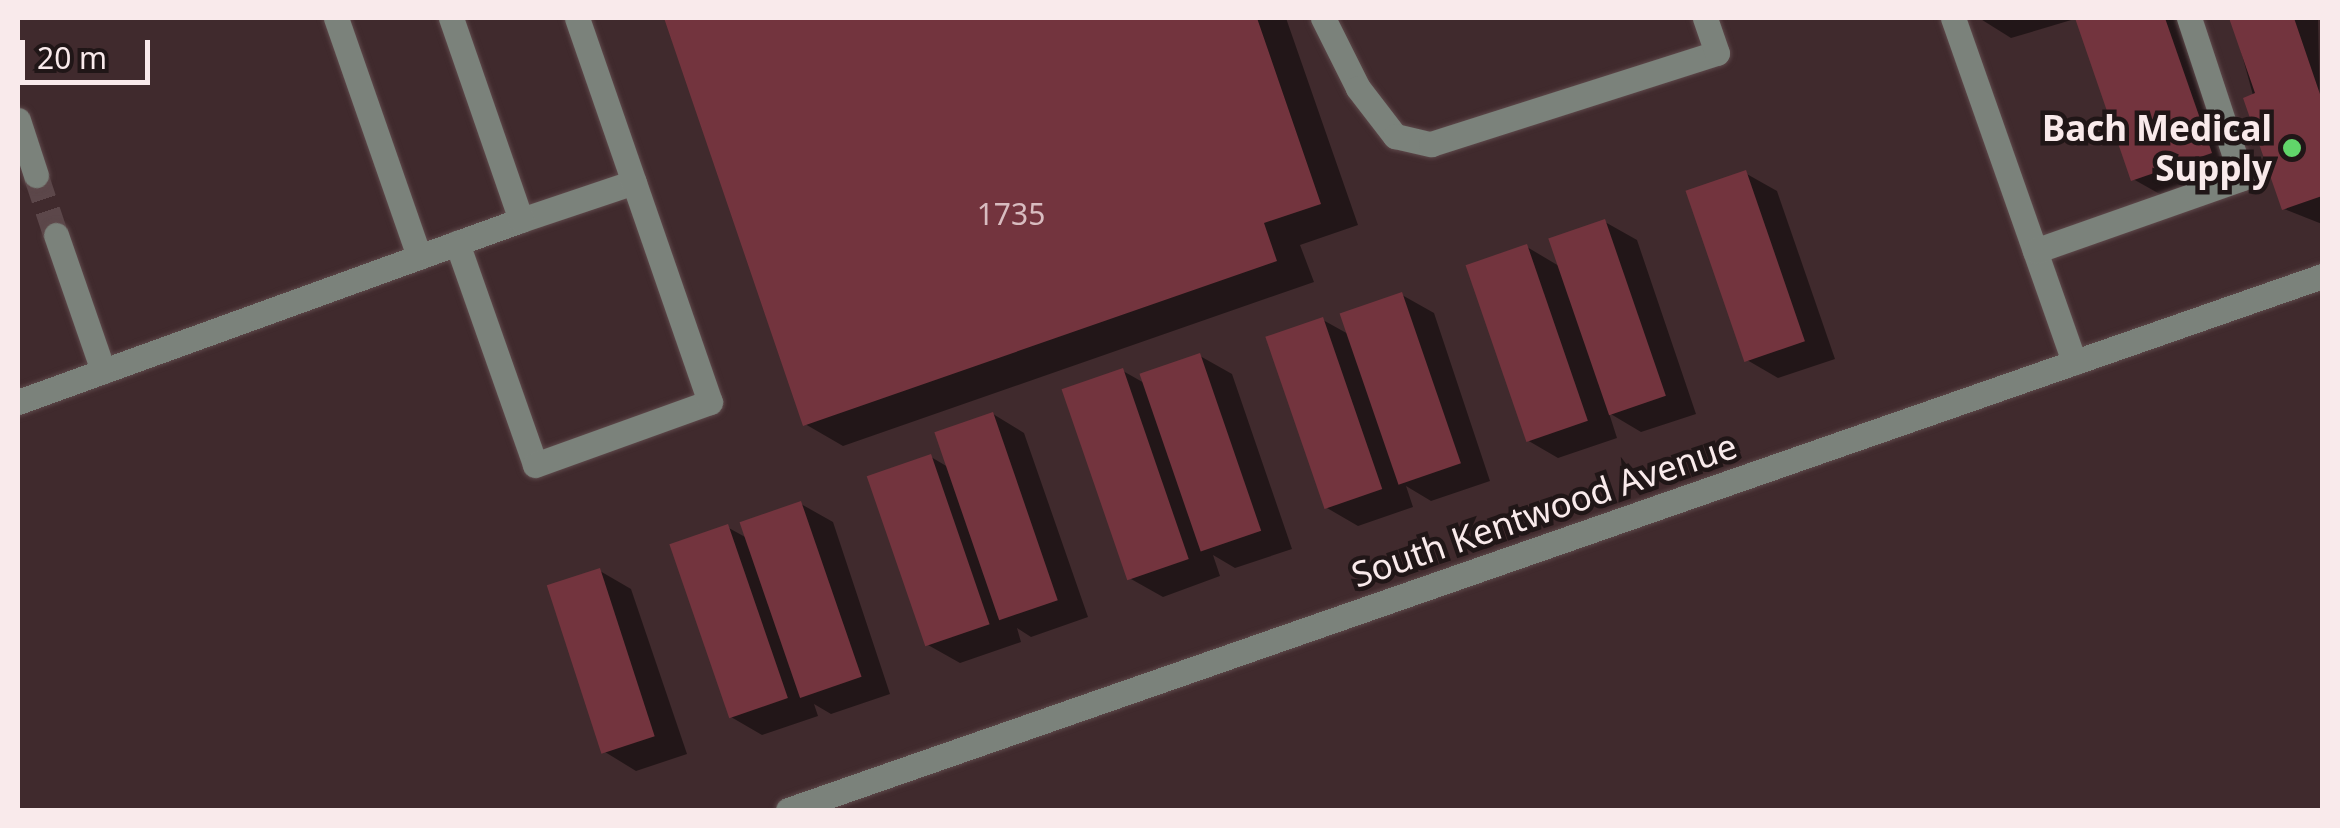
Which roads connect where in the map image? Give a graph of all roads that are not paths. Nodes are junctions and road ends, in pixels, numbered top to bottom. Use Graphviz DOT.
graph roads {
  1 [pos="336,18"];
  2 [pos="450,18"];
  3 [pos="577,18"];
  4 [pos="1323,18"];
  5 [pos="1705,18"];
  6 [pos="1953,18"];
  7 [pos="2188,18"];
  8 [pos="18,120"];
  9 [pos="36,174"];
  10 [pos="634,182"];
  11 [pos="521,220"];
  12 [pos="56,235"];
  13 [pos="457,244"];
  14 [pos="2034,251"];
  15 [pos="419,258"];
  16 [pos="2322,276"];
  17 [pos="2074,362"];
  18 [pos="103,371"];
  19 [pos="18,402"];
  20 [pos="788,810"];
  1 -- 15 [label="street"];
  2 -- 11 [label="street"];
  3 -- 10 [label="street"];
  4 -- 5 [label="street"];
  6 -- 14 [label="street"];
  7 -- 14 [label="street"];
  8 -- 9 [label="street"];
  10 -- 11 [label="street"];
  10 -- 13 [label="street"];
  11 -- 13 [label="street"];
  12 -- 18 [label="street"];
  13 -- 15 [label="street"];
  14 -- 17 [label="street"];
  15 -- 18 [label="street"];
  16 -- 17 [label="street, South Kentwood Avenue"];
  17 -- 20 [label="street, South Kentwood Avenue"];
  18 -- 19 [label="street"];
}
